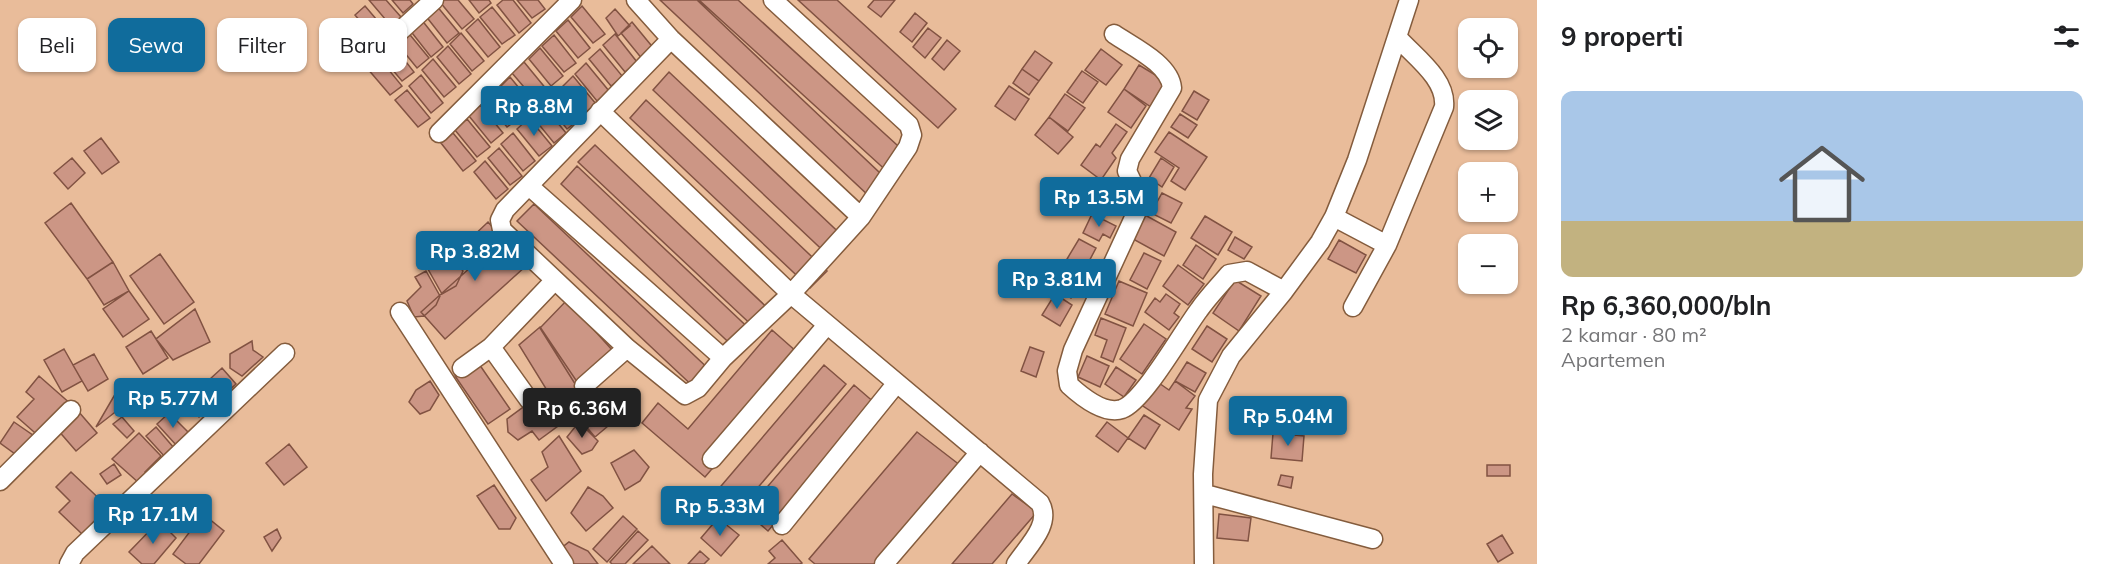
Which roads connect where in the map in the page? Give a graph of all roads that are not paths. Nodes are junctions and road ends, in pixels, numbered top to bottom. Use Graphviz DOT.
graph roads {
  1 [pos="434,0"];
  2 [pos="572,0"];
  3 [pos="636,0"];
  4 [pos="773,0"];
  5 [pos="1408,0"];
  6 [pos="407,25"];
  7 [pos="1114,34"];
  8 [pos="1398,38"];
  9 [pos="671,39"];
  10 [pos="600,111"];
  11 [pos="438,133"];
  12 [pos="529,186"];
  13 [pos="1334,216"];
  14 [pos="861,217"];
  15 [pos="1387,245"];
  16 [pos="555,280"];
  17 [pos="1284,291"];
  18 [pos="791,294"];
  19 [pos="1353,307"];
  20 [pos="400,312"];
  21 [pos="827,325"];
  22 [pos="491,347"];
  23 [pos="627,348"];
  24 [pos="285,353"];
  25 [pos="723,358"];
  26 [pos="462,368"];
  27 [pos="896,384"];
  28 [pos="584,386"];
  29 [pos="529,400"];
  30 [pos="71,410"];
  31 [pos="980,452"];
  32 [pos="712,459"];
  33 [pos="0,481"];
  34 [pos="1205,494"];
  35 [pos="782,525"];
  36 [pos="1373,539"];
  37 [pos="69,564"];
  38 [pos="564,564"];
  39 [pos="884,564"];
  40 [pos="1016,564"];
  41 [pos="1204,564"];
  1 -- 6 [label="street"];
  2 -- 11 [label="street"];
  3 -- 9 [label="street"];
  4 -- 14 [label="street"];
  5 -- 8 [label="street"];
  7 -- 17 [label="street"];
  8 -- 13 [label="street"];
  8 -- 15 [label="street"];
  9 -- 10 [label="street"];
  9 -- 14 [label="street"];
  10 -- 12 [label="street"];
  10 -- 18 [label="street"];
  12 -- 16 [label="street"];
  12 -- 25 [label="street"];
  13 -- 15 [label="street"];
  13 -- 17 [label="street"];
  14 -- 18 [label="street"];
  15 -- 19 [label="street"];
  16 -- 22 [label="street"];
  16 -- 23 [label="street"];
  17 -- 34 [label="street"];
  18 -- 21 [label="street"];
  18 -- 25 [label="street"];
  20 -- 38 [label="street"];
  21 -- 27 [label="street"];
  21 -- 32 [label="street"];
  22 -- 26 [label="street"];
  22 -- 29 [label="street"];
  23 -- 25 [label="street"];
  23 -- 28 [label="street"];
  24 -- 37 [label="street"];
  27 -- 31 [label="street"];
  27 -- 35 [label="street"];
  30 -- 33 [label="street"];
  31 -- 39 [label="street"];
  31 -- 40 [label="street"];
  34 -- 36 [label="street"];
  34 -- 41 [label="street"];
}
